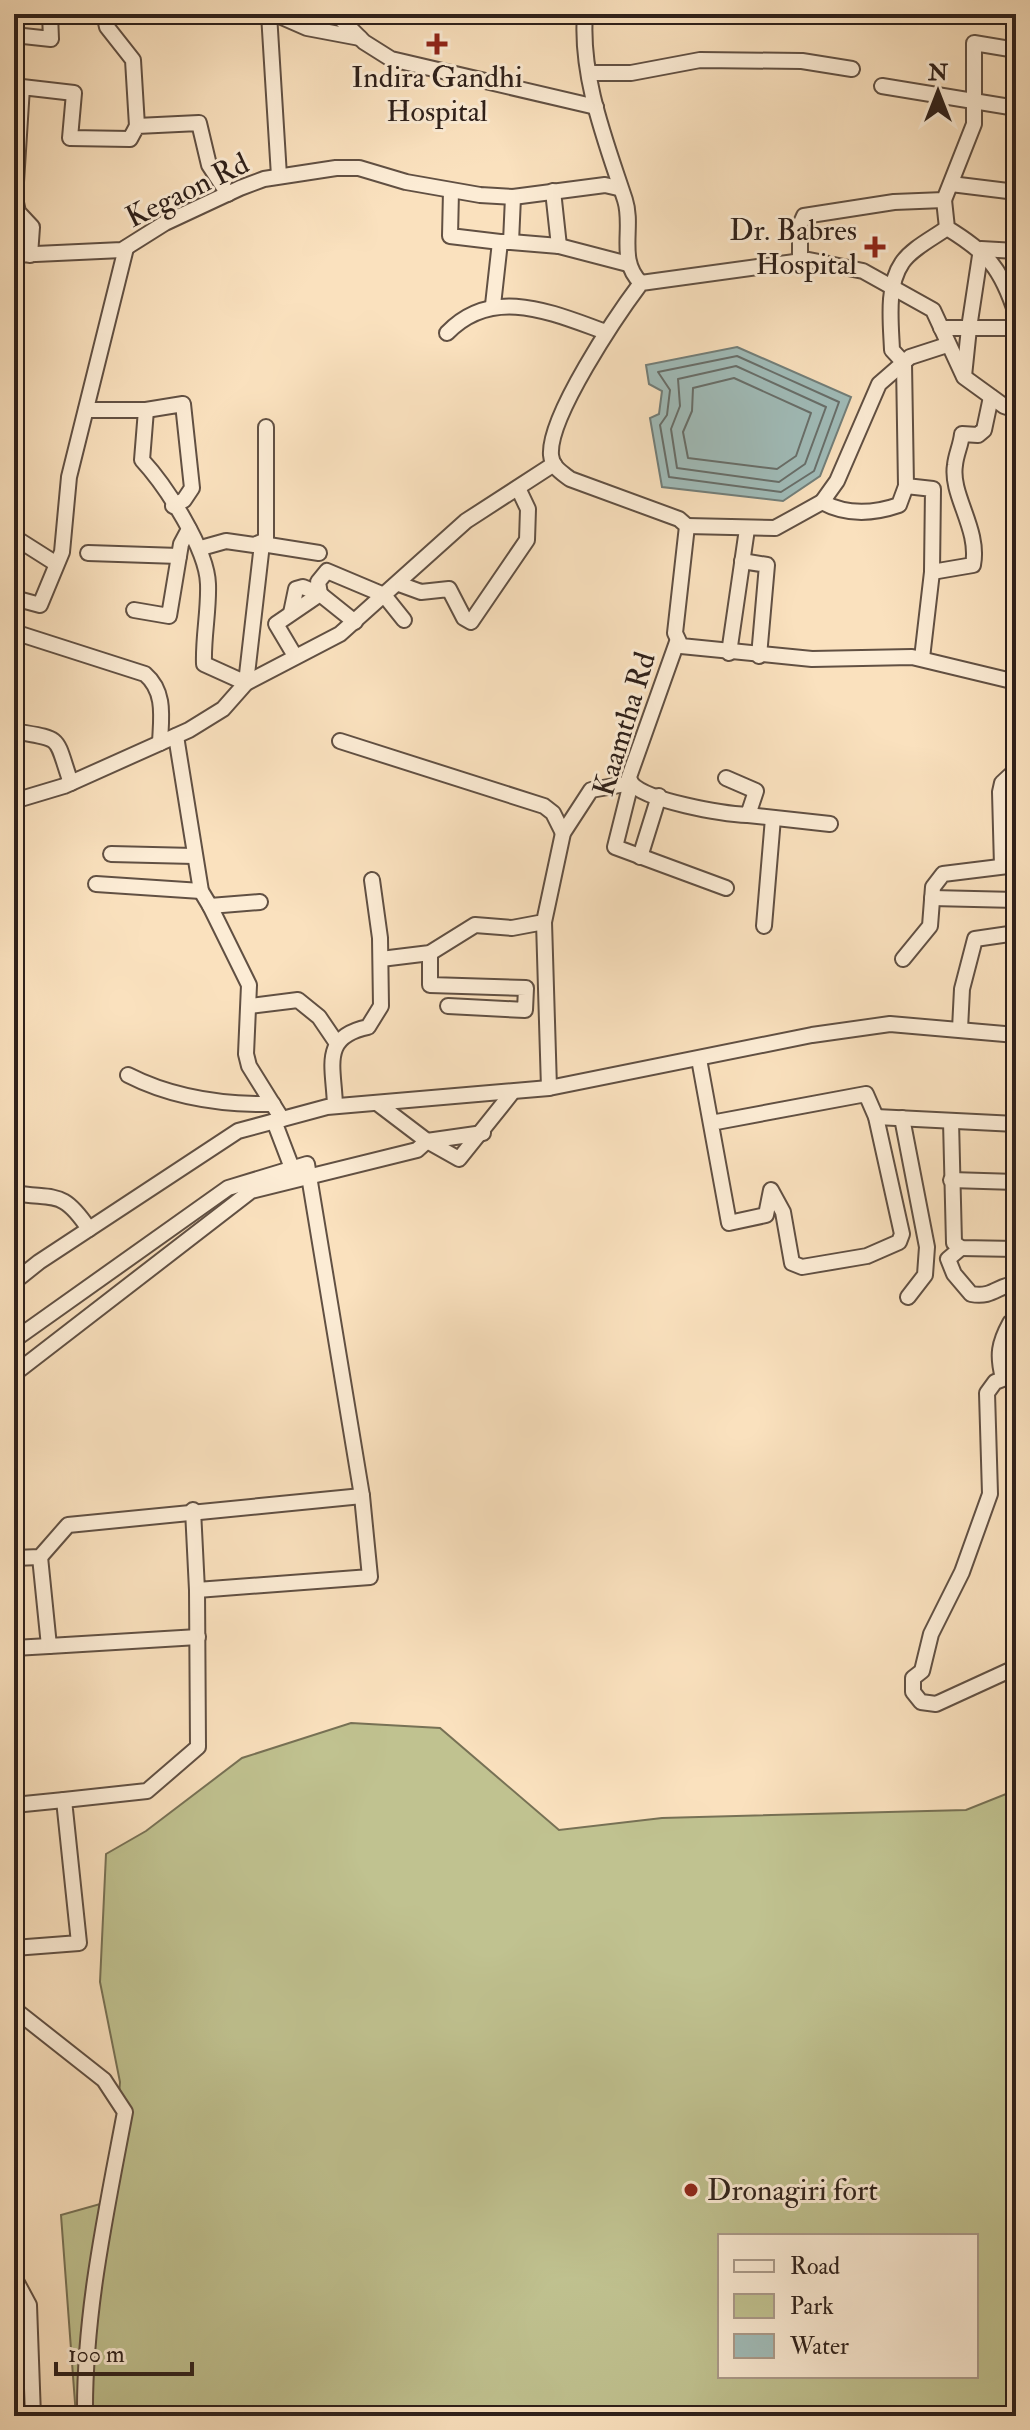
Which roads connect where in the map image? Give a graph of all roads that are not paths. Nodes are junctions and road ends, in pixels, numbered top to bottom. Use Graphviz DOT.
graph roads {
  1 [pos="50,14"];
  2 [pos="104,14"];
  3 [pos="272,14"];
  4 [pos="336,14"];
  5 [pos="585,14"];
  6 [pos="14,35"];
  7 [pos="360,38"];
  8 [pos="1016,50"];
  9 [pos="852,69"];
  10 [pos="589,73"];
  11 [pos="882,86"];
  12 [pos="976,102"];
  13 [pos="596,107"];
  14 [pos="1016,108"];
  15 [pos="137,126"];
  16 [pos="279,176"];
  17 [pos="951,184"];
  18 [pos="618,188"];
  19 [pos="451,191"];
  20 [pos="553,191"];
  21 [pos="1016,192"];
  22 [pos="228,194"];
  23 [pos="513,197"];
  24 [pos="944,200"];
  25 [pos="947,228"];
  26 [pos="506,242"];
  27 [pos="559,246"];
  28 [pos="126,248"];
  29 [pos="981,249"];
  30 [pos="1016,251"];
  31 [pos="14,255"];
  32 [pos="30,255"];
  33 [pos="800,262"];
  34 [pos="628,264"];
  35 [pos="641,283"];
  36 [pos="893,288"];
  37 [pos="493,305"];
  38 [pos="1016,314"];
  39 [pos="941,328"];
  40 [pos="969,328"];
  41 [pos="1016,328"];
  42 [pos="606,332"];
  43 [pos="447,333"];
  44 [pos="947,345"];
  45 [pos="904,363"];
  46 [pos="964,377"];
  47 [pos="991,397"];
  48 [pos="86,410"];
  49 [pos="146,410"];
  50 [pos="1016,410"];
  51 [pos="266,427"];
  52 [pos="554,464"];
  53 [pos="906,486"];
  54 [pos="518,488"];
  55 [pos="822,502"];
  56 [pos="173,506"];
  57 [pos="687,526"];
  58 [pos="189,529"];
  59 [pos="747,529"];
  60 [pos="14,537"];
  61 [pos="262,544"];
  62 [pos="201,548"];
  63 [pos="88,553"];
  64 [pos="319,553"];
  65 [pos="179,556"];
  66 [pos="742,561"];
  67 [pos="55,563"];
  68 [pos="932,572"];
  69 [pos="399,584"];
  70 [pos="320,594"];
  71 [pos="384,595"];
  72 [pos="14,598"];
  73 [pos="134,610"];
  74 [pos="404,620"];
  75 [pos="355,622"];
  76 [pos="14,632"];
  77 [pos="677,642"];
  78 [pos="729,653"];
  79 [pos="295,656"];
  80 [pos="759,656"];
  81 [pos="922,658"];
  82 [pos="1016,682"];
  83 [pos="246,683"];
  84 [pos="14,731"];
  85 [pos="176,736"];
  86 [pos="340,741"];
  87 [pos="160,743"];
  88 [pos="1016,770"];
  89 [pos="726,778"];
  90 [pos="71,783"];
  91 [pos="631,783"];
  92 [pos="659,796"];
  93 [pos="14,801"];
  94 [pos="748,815"];
  95 [pos="773,818"];
  96 [pos="830,824"];
  97 [pos="563,833"];
  98 [pos="111,854"];
  99 [pos="194,856"];
  100 [pos="640,857"];
  101 [pos="1009,866"];
  102 [pos="372,880"];
  103 [pos="96,884"];
  104 [pos="726,888"];
  105 [pos="201,891"];
  106 [pos="932,898"];
  107 [pos="1016,900"];
  108 [pos="260,902"];
  109 [pos="210,906"];
  110 [pos="544,922"];
  111 [pos="764,926"];
  112 [pos="1016,933"];
  113 [pos="430,953"];
  114 [pos="381,959"];
  115 [pos="903,959"];
  116 [pos="526,988"];
  117 [pos="544,989"];
  118 [pos="250,1006"];
  119 [pos="448,1006"];
  120 [pos="960,1029"];
  121 [pos="1016,1035"];
  122 [pos="336,1042"];
  123 [pos="699,1059"];
  124 [pos="128,1075"];
  125 [pos="549,1088"];
  126 [pos="511,1094"];
  127 [pos="377,1103"];
  128 [pos="273,1104"];
  129 [pos="335,1106"];
  130 [pos="876,1117"];
  131 [pos="902,1118"];
  132 [pos="278,1120"];
  133 [pos="951,1121"];
  134 [pos="711,1123"];
  135 [pos="1016,1124"];
  136 [pos="483,1133"];
  137 [pos="427,1141"];
  138 [pos="292,1168"];
  139 [pos="309,1176"];
  140 [pos="951,1180"];
  141 [pos="1016,1182"];
  142 [pos="14,1193"];
  143 [pos="89,1229"];
  144 [pos="961,1248"];
  145 [pos="1016,1249"];
  146 [pos="14,1262"];
  147 [pos="30,1269"];
  148 [pos="952,1271"];
  149 [pos="925,1275"];
  150 [pos="14,1282"];
  151 [pos="1016,1284"];
  152 [pos="908,1297"];
  153 [pos="1016,1323"];
  154 [pos="14,1340"];
  155 [pos="14,1374"];
  156 [pos="1009,1376"];
  157 [pos="362,1496"];
  158 [pos="193,1510"];
  159 [pos="40,1557"];
  160 [pos="14,1558"];
  161 [pos="197,1590"];
  162 [pos="198,1637"];
  163 [pos="49,1646"];
  164 [pos="14,1648"];
  165 [pos="1008,1671"];
  166 [pos="64,1800"];
  167 [pos="14,1805"];
  168 [pos="14,1948"];
  169 [pos="14,2009"];
  170 [pos="14,2265"];
  171 [pos="14,2280"];
  172 [pos="33,2416"];
  173 [pos="85,2416"];
  1 -- 6 [label="street"];
  2 -- 15 [label="street"];
  3 -- 7 [label="street"];
  3 -- 16 [label="street"];
  4 -- 7 [label="street"];
  5 -- 10 [label="street"];
  7 -- 13 [label="street"];
  8 -- 12 [label="street"];
  9 -- 10 [label="street"];
  10 -- 13 [label="street"];
  11 -- 12 [label="street"];
  12 -- 14 [label="street"];
  12 -- 17 [label="street"];
  13 -- 18 [label="street"];
  15 -- 22 [label="street"];
  15 -- 32 [label="street"];
  16 -- 19 [label="street, Kegaon Rd"];
  16 -- 22 [label="street, Kegaon Rd"];
  17 -- 21 [label="street"];
  17 -- 24 [label="street"];
  18 -- 20 [label="street, Kegaon Rd"];
  18 -- 34 [label="street"];
  19 -- 23 [label="street, Kegaon Rd"];
  19 -- 26 [label="street"];
  20 -- 23 [label="street, Kegaon Rd"];
  20 -- 27 [label="street"];
  22 -- 28 [label="street, Kegaon Rd"];
  23 -- 26 [label="street"];
  24 -- 25 [label="street"];
  24 -- 33 [label="street"];
  25 -- 29 [label="street"];
  25 -- 36 [label="street"];
  26 -- 27 [label="street"];
  26 -- 37 [label="street"];
  27 -- 34 [label="street"];
  28 -- 32 [label="street, Kegaon Rd"];
  28 -- 48 [label="street"];
  29 -- 30 [label="street"];
  29 -- 38 [label="street"];
  29 -- 40 [label="street"];
  31 -- 32 [label="street, Kegaon Rd"];
  33 -- 35 [label="street"];
  33 -- 36 [label="street"];
  34 -- 35 [label="street"];
  35 -- 42 [label="street"];
  36 -- 39 [label="street"];
  36 -- 45 [label="street"];
  37 -- 42 [label="street"];
  37 -- 43 [label="street"];
  39 -- 40 [label="street"];
  39 -- 44 [label="street"];
  40 -- 41 [label="street"];
  40 -- 46 [label="street"];
  42 -- 52 [label="street"];
  44 -- 45 [label="street"];
  44 -- 46 [label="street"];
  45 -- 53 [label="street"];
  45 -- 55 [label="street"];
  46 -- 47 [label="street"];
  47 -- 50 [label="street"];
  47 -- 68 [label="street"];
  48 -- 49 [label="street"];
  48 -- 67 [label="street"];
  49 -- 56 [label="street"];
  49 -- 56 [label="street"];
  51 -- 61 [label="street"];
  52 -- 54 [label="street"];
  52 -- 57 [label="street"];
  53 -- 55 [label="street"];
  53 -- 68 [label="street"];
  54 -- 69 [label="street"];
  54 -- 69 [label="street"];
  55 -- 59 [label="street"];
  56 -- 58 [label="street"];
  57 -- 59 [label="street"];
  57 -- 77 [label="street, Kaamtha Rd"];
  58 -- 62 [label="street"];
  58 -- 65 [label="street"];
  59 -- 66 [label="street"];
  60 -- 67 [label="street"];
  61 -- 62 [label="street"];
  61 -- 64 [label="street"];
  61 -- 83 [label="street"];
  62 -- 83 [label="street"];
  63 -- 65 [label="street"];
  65 -- 73 [label="street"];
  66 -- 78 [label="street"];
  66 -- 80 [label="street"];
  67 -- 72 [label="street"];
  68 -- 81 [label="street"];
  69 -- 71 [label="street"];
  70 -- 71 [label="street"];
  70 -- 75 [label="street"];
  70 -- 79 [label="street"];
  71 -- 74 [label="street"];
  71 -- 75 [label="street"];
  75 -- 79 [label="street"];
  76 -- 87 [label="street"];
  77 -- 78 [label="street"];
  77 -- 91 [label="street, Kaamtha Rd"];
  78 -- 80 [label="street"];
  79 -- 83 [label="street"];
  80 -- 81 [label="street"];
  81 -- 82 [label="street"];
  83 -- 85 [label="street"];
  84 -- 90 [label="street"];
  85 -- 87 [label="street"];
  85 -- 99 [label="street"];
  86 -- 97 [label="street"];
  87 -- 90 [label="street"];
  88 -- 101 [label="street"];
  89 -- 94 [label="street"];
  90 -- 93 [label="street"];
  91 -- 92 [label="street"];
  91 -- 97 [label="street"];
  91 -- 100 [label="street, Kaamtha Rd"];
  92 -- 94 [label="street"];
  92 -- 100 [label="street"];
  94 -- 95 [label="street"];
  95 -- 96 [label="street"];
  95 -- 111 [label="street"];
  97 -- 110 [label="street"];
  98 -- 99 [label="street"];
  99 -- 105 [label="street"];
  100 -- 104 [label="street, Kaamtha Rd"];
  101 -- 106 [label="street"];
  102 -- 114 [label="street"];
  103 -- 105 [label="street"];
  105 -- 109 [label="street"];
  106 -- 107 [label="street"];
  106 -- 115 [label="street"];
  108 -- 109 [label="street"];
  109 -- 118 [label="street"];
  110 -- 113 [label="street"];
  110 -- 117 [label="street"];
  112 -- 120 [label="street"];
  113 -- 114 [label="street"];
  113 -- 116 [label="street"];
  114 -- 122 [label="street"];
  116 -- 117 [label="street"];
  116 -- 119 [label="street"];
  117 -- 125 [label="street"];
  118 -- 122 [label="street"];
  118 -- 128 [label="street"];
  120 -- 121 [label="street"];
  120 -- 123 [label="street"];
  122 -- 129 [label="street"];
  123 -- 125 [label="street"];
  123 -- 134 [label="street"];
  124 -- 128 [label="street"];
  125 -- 126 [label="street"];
  126 -- 127 [label="street"];
  126 -- 136 [label="street"];
  127 -- 129 [label="street"];
  127 -- 137 [label="street"];
  128 -- 132 [label="street"];
  129 -- 132 [label="street"];
  130 -- 131 [label="street"];
  130 -- 134 [label="street"];
  130 -- 134 [label="street"];
  131 -- 133 [label="street"];
  131 -- 149 [label="street"];
  132 -- 138 [label="street"];
  132 -- 143 [label="street"];
  133 -- 135 [label="street"];
  133 -- 140 [label="street"];
  136 -- 137 [label="street"];
  136 -- 137 [label="street"];
  137 -- 139 [label="street"];
  138 -- 139 [label="street"];
  138 -- 154 [label="street"];
  139 -- 155 [label="street"];
  139 -- 157 [label="street"];
  140 -- 141 [label="street"];
  140 -- 144 [label="street"];
  142 -- 143 [label="street"];
  143 -- 147 [label="street"];
  144 -- 145 [label="street"];
  144 -- 148 [label="street"];
  146 -- 147 [label="street"];
  147 -- 150 [label="street"];
  148 -- 149 [label="street"];
  148 -- 151 [label="street"];
  149 -- 152 [label="street"];
  153 -- 156 [label="street"];
  156 -- 165 [label="street"];
  157 -- 158 [label="street"];
  157 -- 161 [label="street"];
  158 -- 159 [label="street"];
  158 -- 161 [label="street"];
  159 -- 160 [label="street"];
  159 -- 163 [label="street"];
  161 -- 162 [label="street"];
  162 -- 163 [label="street"];
  162 -- 166 [label="street"];
  163 -- 164 [label="street"];
  166 -- 167 [label="street"];
  166 -- 168 [label="street"];
  169 -- 173 [label="street"];
  170 -- 171 [label="street"];
  171 -- 172 [label="street"];
}
